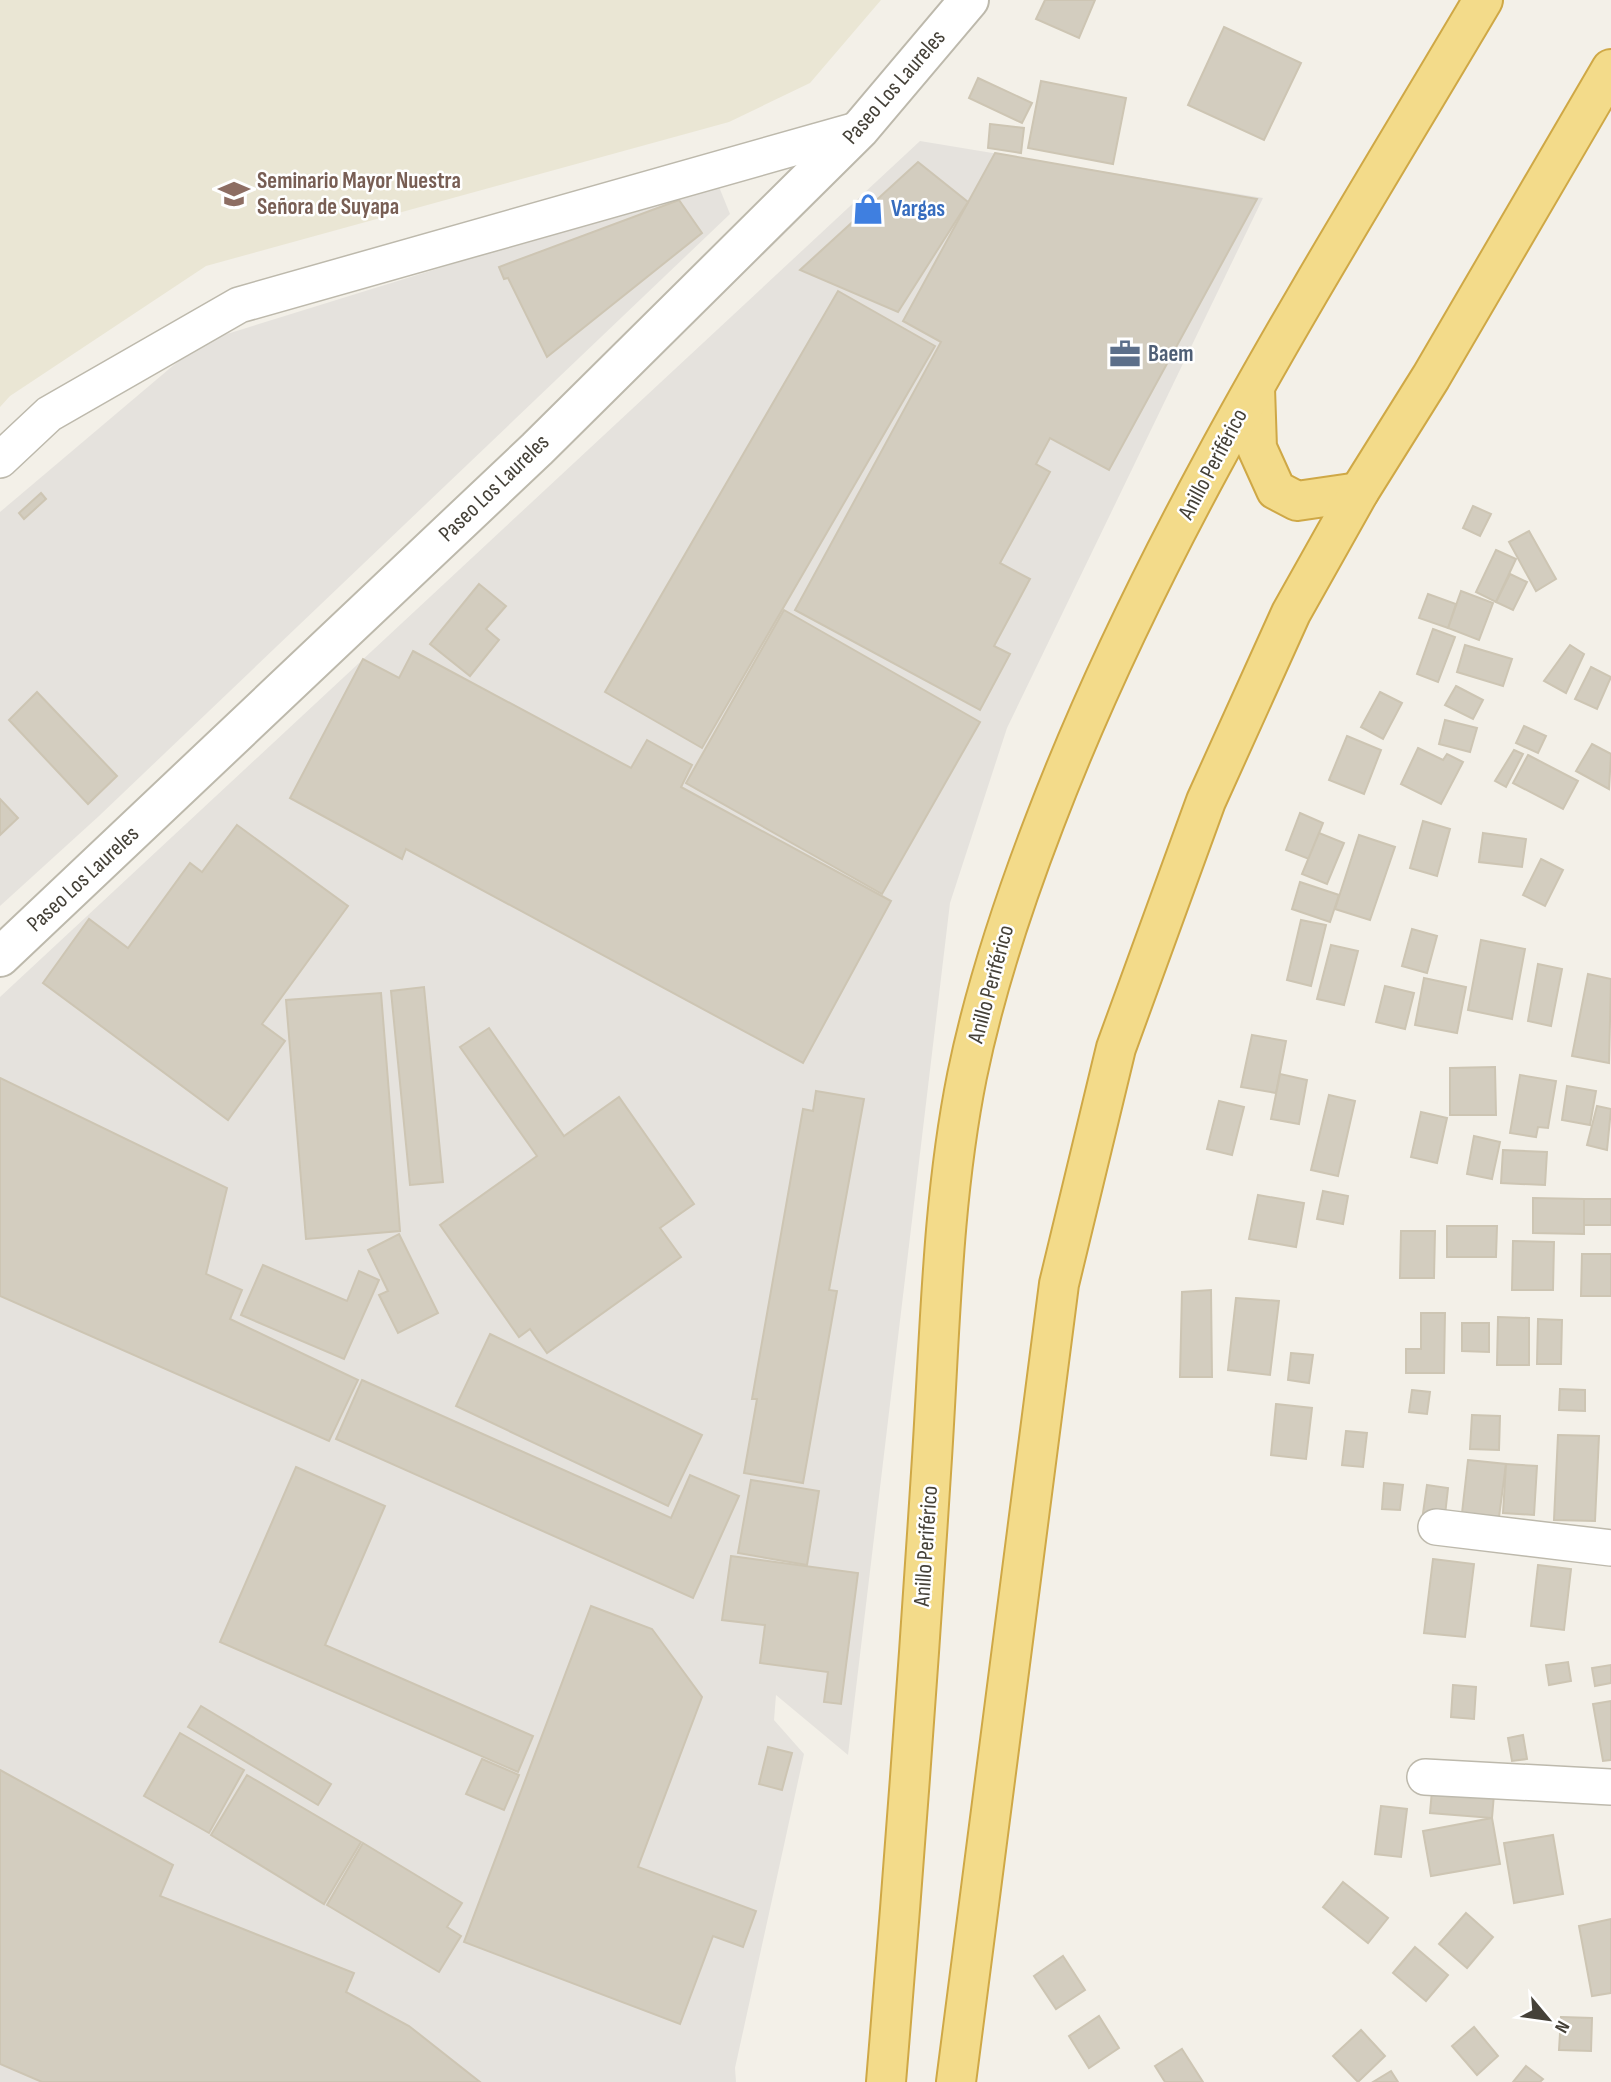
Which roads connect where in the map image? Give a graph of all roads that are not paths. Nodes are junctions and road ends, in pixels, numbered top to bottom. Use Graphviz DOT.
graph roads {
  1 [pos="969,0"];
  2 [pos="1483,0"];
  3 [pos="1611,69"];
  4 [pos="860,129"];
  5 [pos="1255,386"];
  6 [pos="0,460"];
  7 [pos="1359,492"];
  8 [pos="0,957"];
  9 [pos="1436,1527"];
  10 [pos="1611,1548"];
  11 [pos="1425,1777"];
  12 [pos="1611,1787"];
  13 [pos="886,2082"];
  14 [pos="956,2082"];
  1 -- 4 [label="street, Paseo Los Laureles"];
  2 -- 5 [label="highway, Anillo Periférico"];
  3 -- 7 [label="highway"];
  4 -- 6 [label="street"];
  4 -- 8 [label="street, Paseo Los Laureles"];
  5 -- 7 [label="highway"];
  5 -- 13 [label="highway, Anillo Periférico"];
  7 -- 14 [label="highway"];
  9 -- 10 [label="street"];
  11 -- 12 [label="street"];
}
